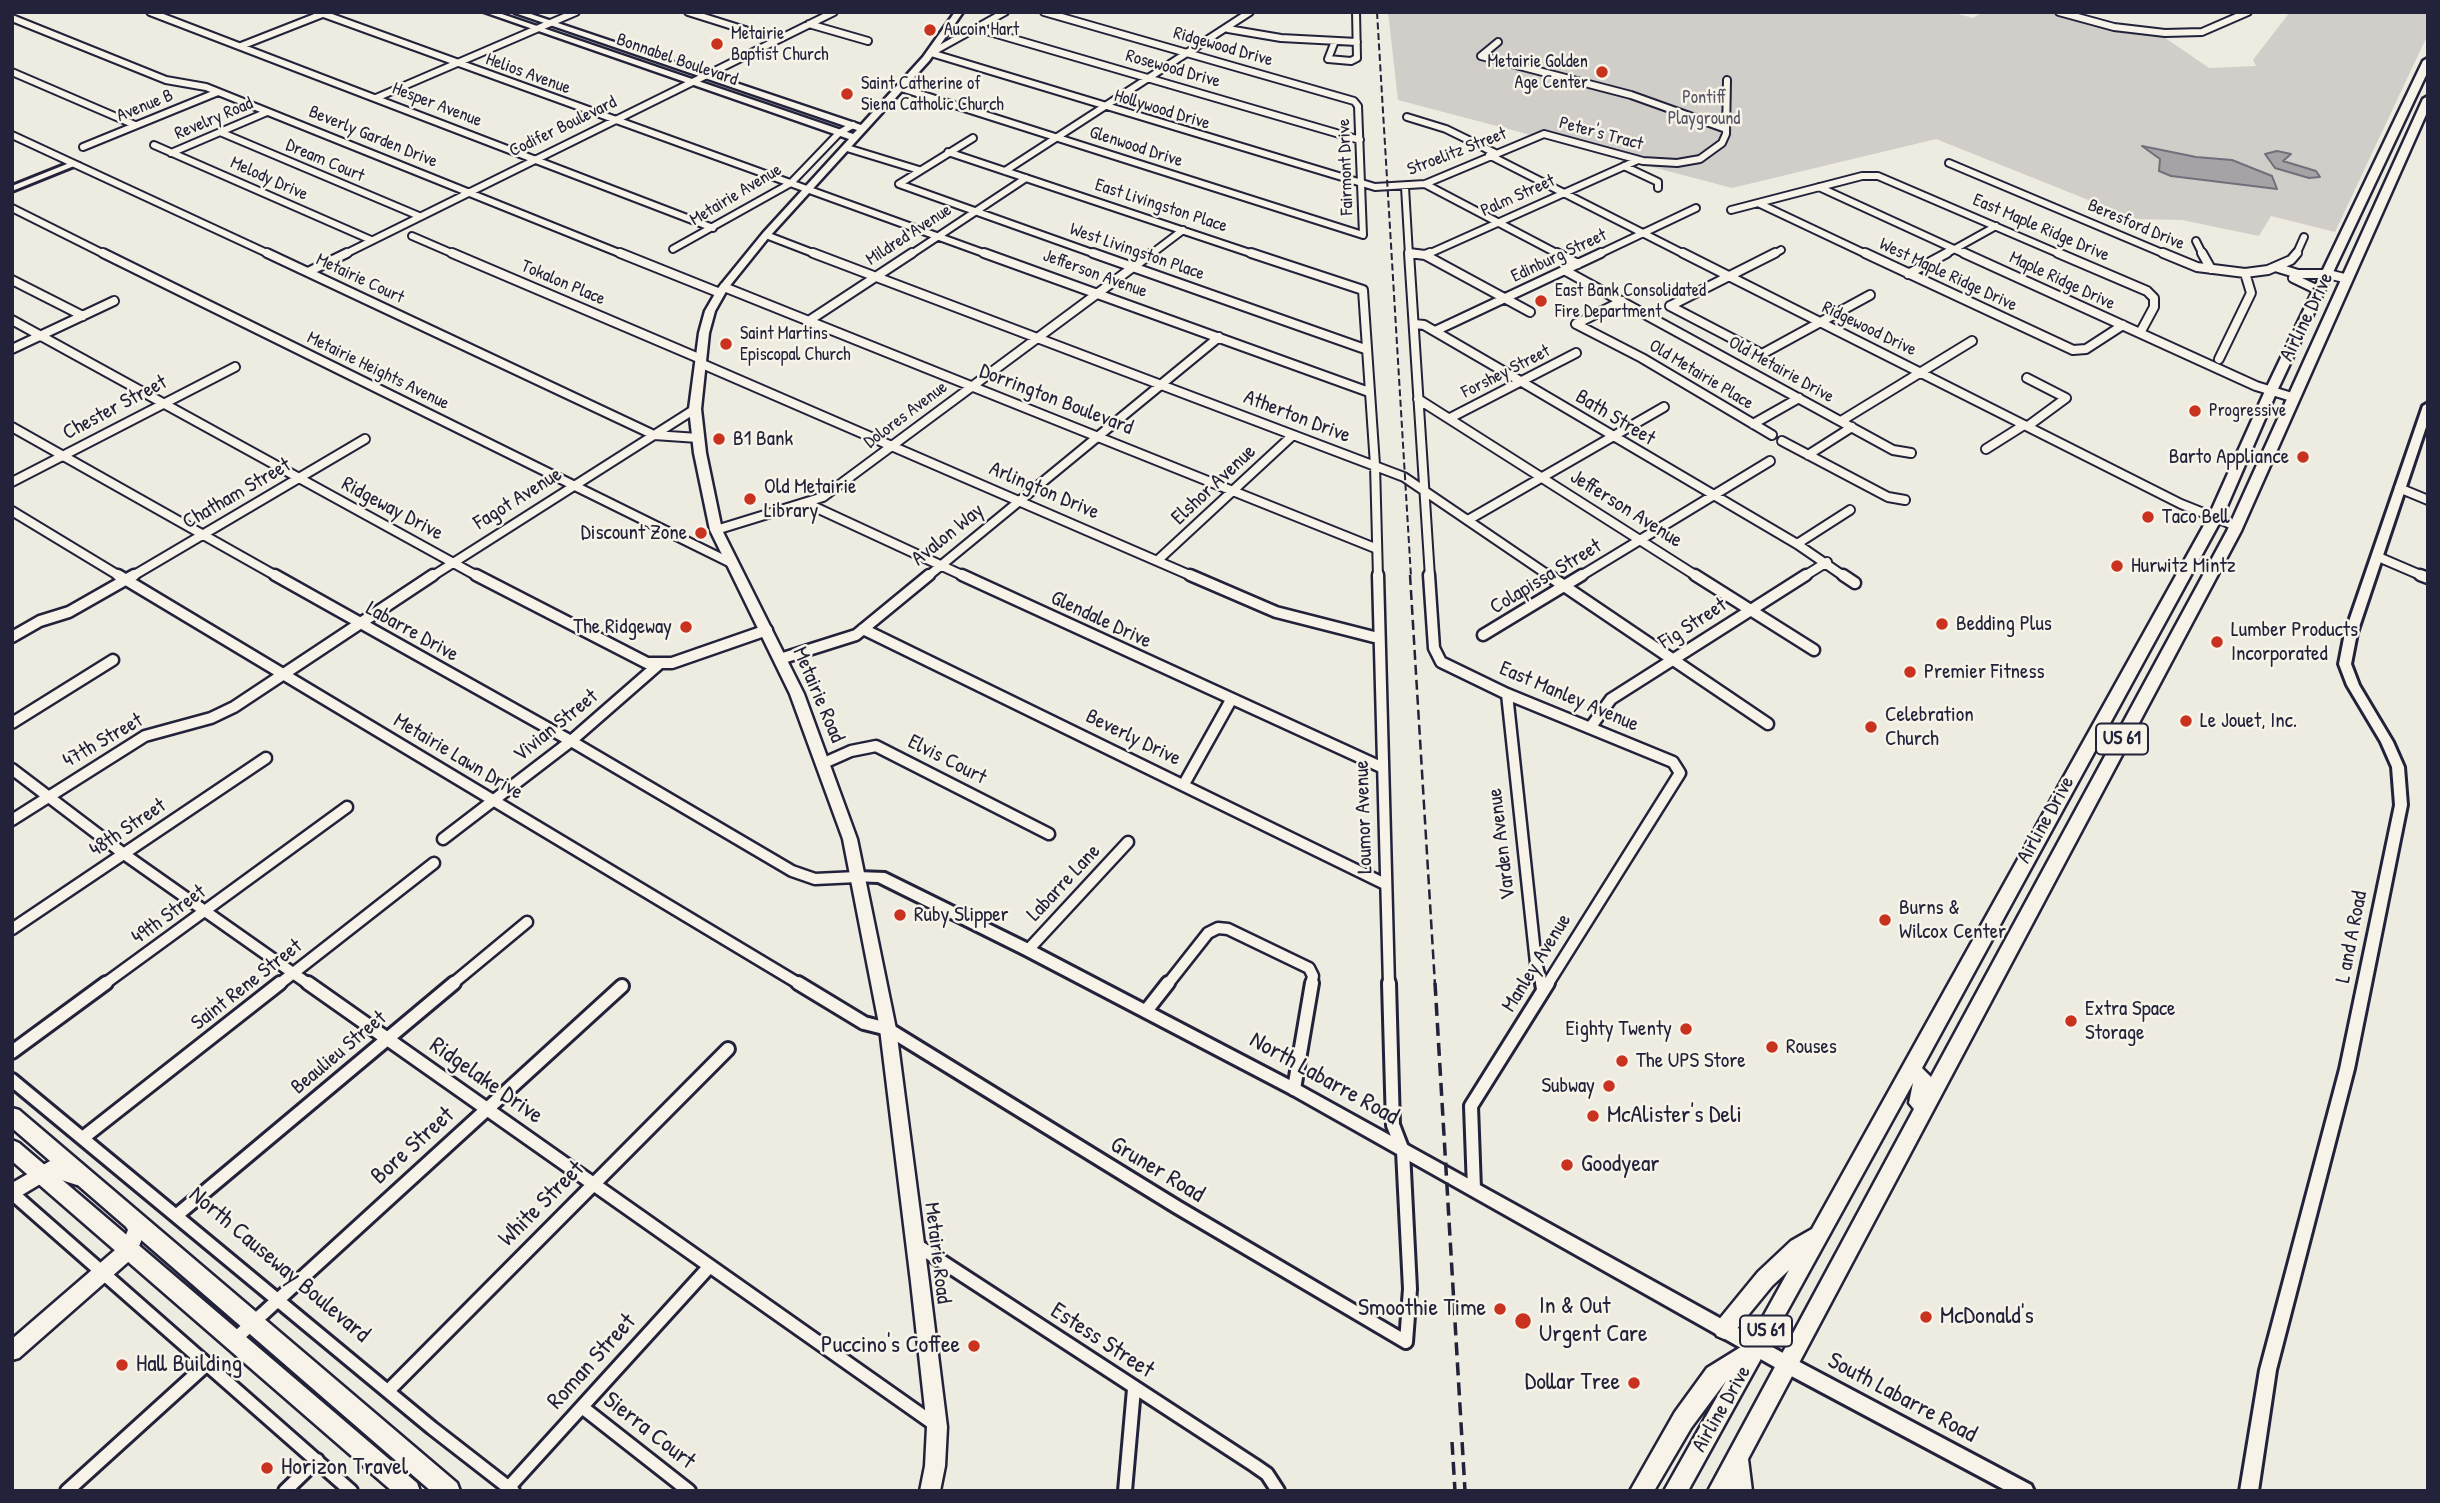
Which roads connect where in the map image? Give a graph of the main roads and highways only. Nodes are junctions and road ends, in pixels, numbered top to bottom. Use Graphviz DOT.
graph roads {
  1 [pos="488,12"];
  2 [pos="517,12"];
  3 [pos="959,12"];
  4 [pos="2427,65"];
  5 [pos="2428,99"];
  6 [pos="864,129"];
  7 [pos="856,138"];
  8 [pos="2376,170"];
  9 [pos="2395,174"];
  10 [pos="2351,225"];
  11 [pos="2371,230"];
  12 [pos="2038,834"];
  13 [pos="2063,846"];
  14 [pos="1910,1069"];
  15 [pos="12,1116"];
  16 [pos="1906,1142"];
  17 [pos="12,1149"];
  18 [pos="40,1173"];
  19 [pos="91,1184"];
  20 [pos="12,1193"];
  21 [pos="129,1217"];
  22 [pos="1819,1235"];
  23 [pos="129,1250"];
  24 [pos="1724,1329"];
  25 [pos="1757,1348"];
  26 [pos="12,1351"];
  27 [pos="1737,1457"];
  28 [pos="401,1487"];
  29 [pos="449,1491"];
  30 [pos="930,1491"];
  31 [pos="1641,1491"];
  32 [pos="1675,1491"];
  33 [pos="1719,1491"];
  34 [pos="1741,1491"];
  1 -- 7 [label="main road, Bonnabel Boulevard"];
  2 -- 6 [label="main road, Bonnabel Boulevard"];
  3 -- 6 [label="main road, Metairie Road"];
  4 -- 8 [label="highway, Airline Drive / US 61"];
  5 -- 9 [label="highway, Airline Drive / US 61"];
  6 -- 7 [label="main road, Metairie Road"];
  7 -- 30 [label="main road, Metairie Road"];
  8 -- 9 [label="highway"];
  8 -- 10 [label="highway, Airline Drive / US 61"];
  9 -- 11 [label="highway, Airline Drive / US 61"];
  10 -- 11 [label="highway"];
  10 -- 12 [label="highway, Airline Drive / US 61"];
  11 -- 13 [label="highway, Airline Drive / US 61"];
  12 -- 13 [label="highway"];
  12 -- 14 [label="highway, Airline Drive / US 61"];
  13 -- 16 [label="highway, Airline Drive / US 61"];
  14 -- 16 [label="highway"];
  14 -- 22 [label="highway, Airline Drive / US 61"];
  15 -- 19 [label="highway"];
  16 -- 27 [label="highway, Airline Drive / US 61"];
  17 -- 18 [label="highway"];
  18 -- 19 [label="main road"];
  18 -- 20 [label="main road"];
  18 -- 23 [label="highway"];
  19 -- 21 [label="highway"];
  21 -- 23 [label="main road"];
  21 -- 29 [label="highway"];
  22 -- 24 [label="highway"];
  22 -- 25 [label="highway, Airline Drive / US 61"];
  23 -- 26 [label="main road"];
  23 -- 28 [label="highway"];
  25 -- 31 [label="highway"];
  25 -- 32 [label="highway, Airline Drive / US 61"];
  27 -- 33 [label="highway, Airline Drive / US 61"];
  27 -- 34 [label="highway"];
}
